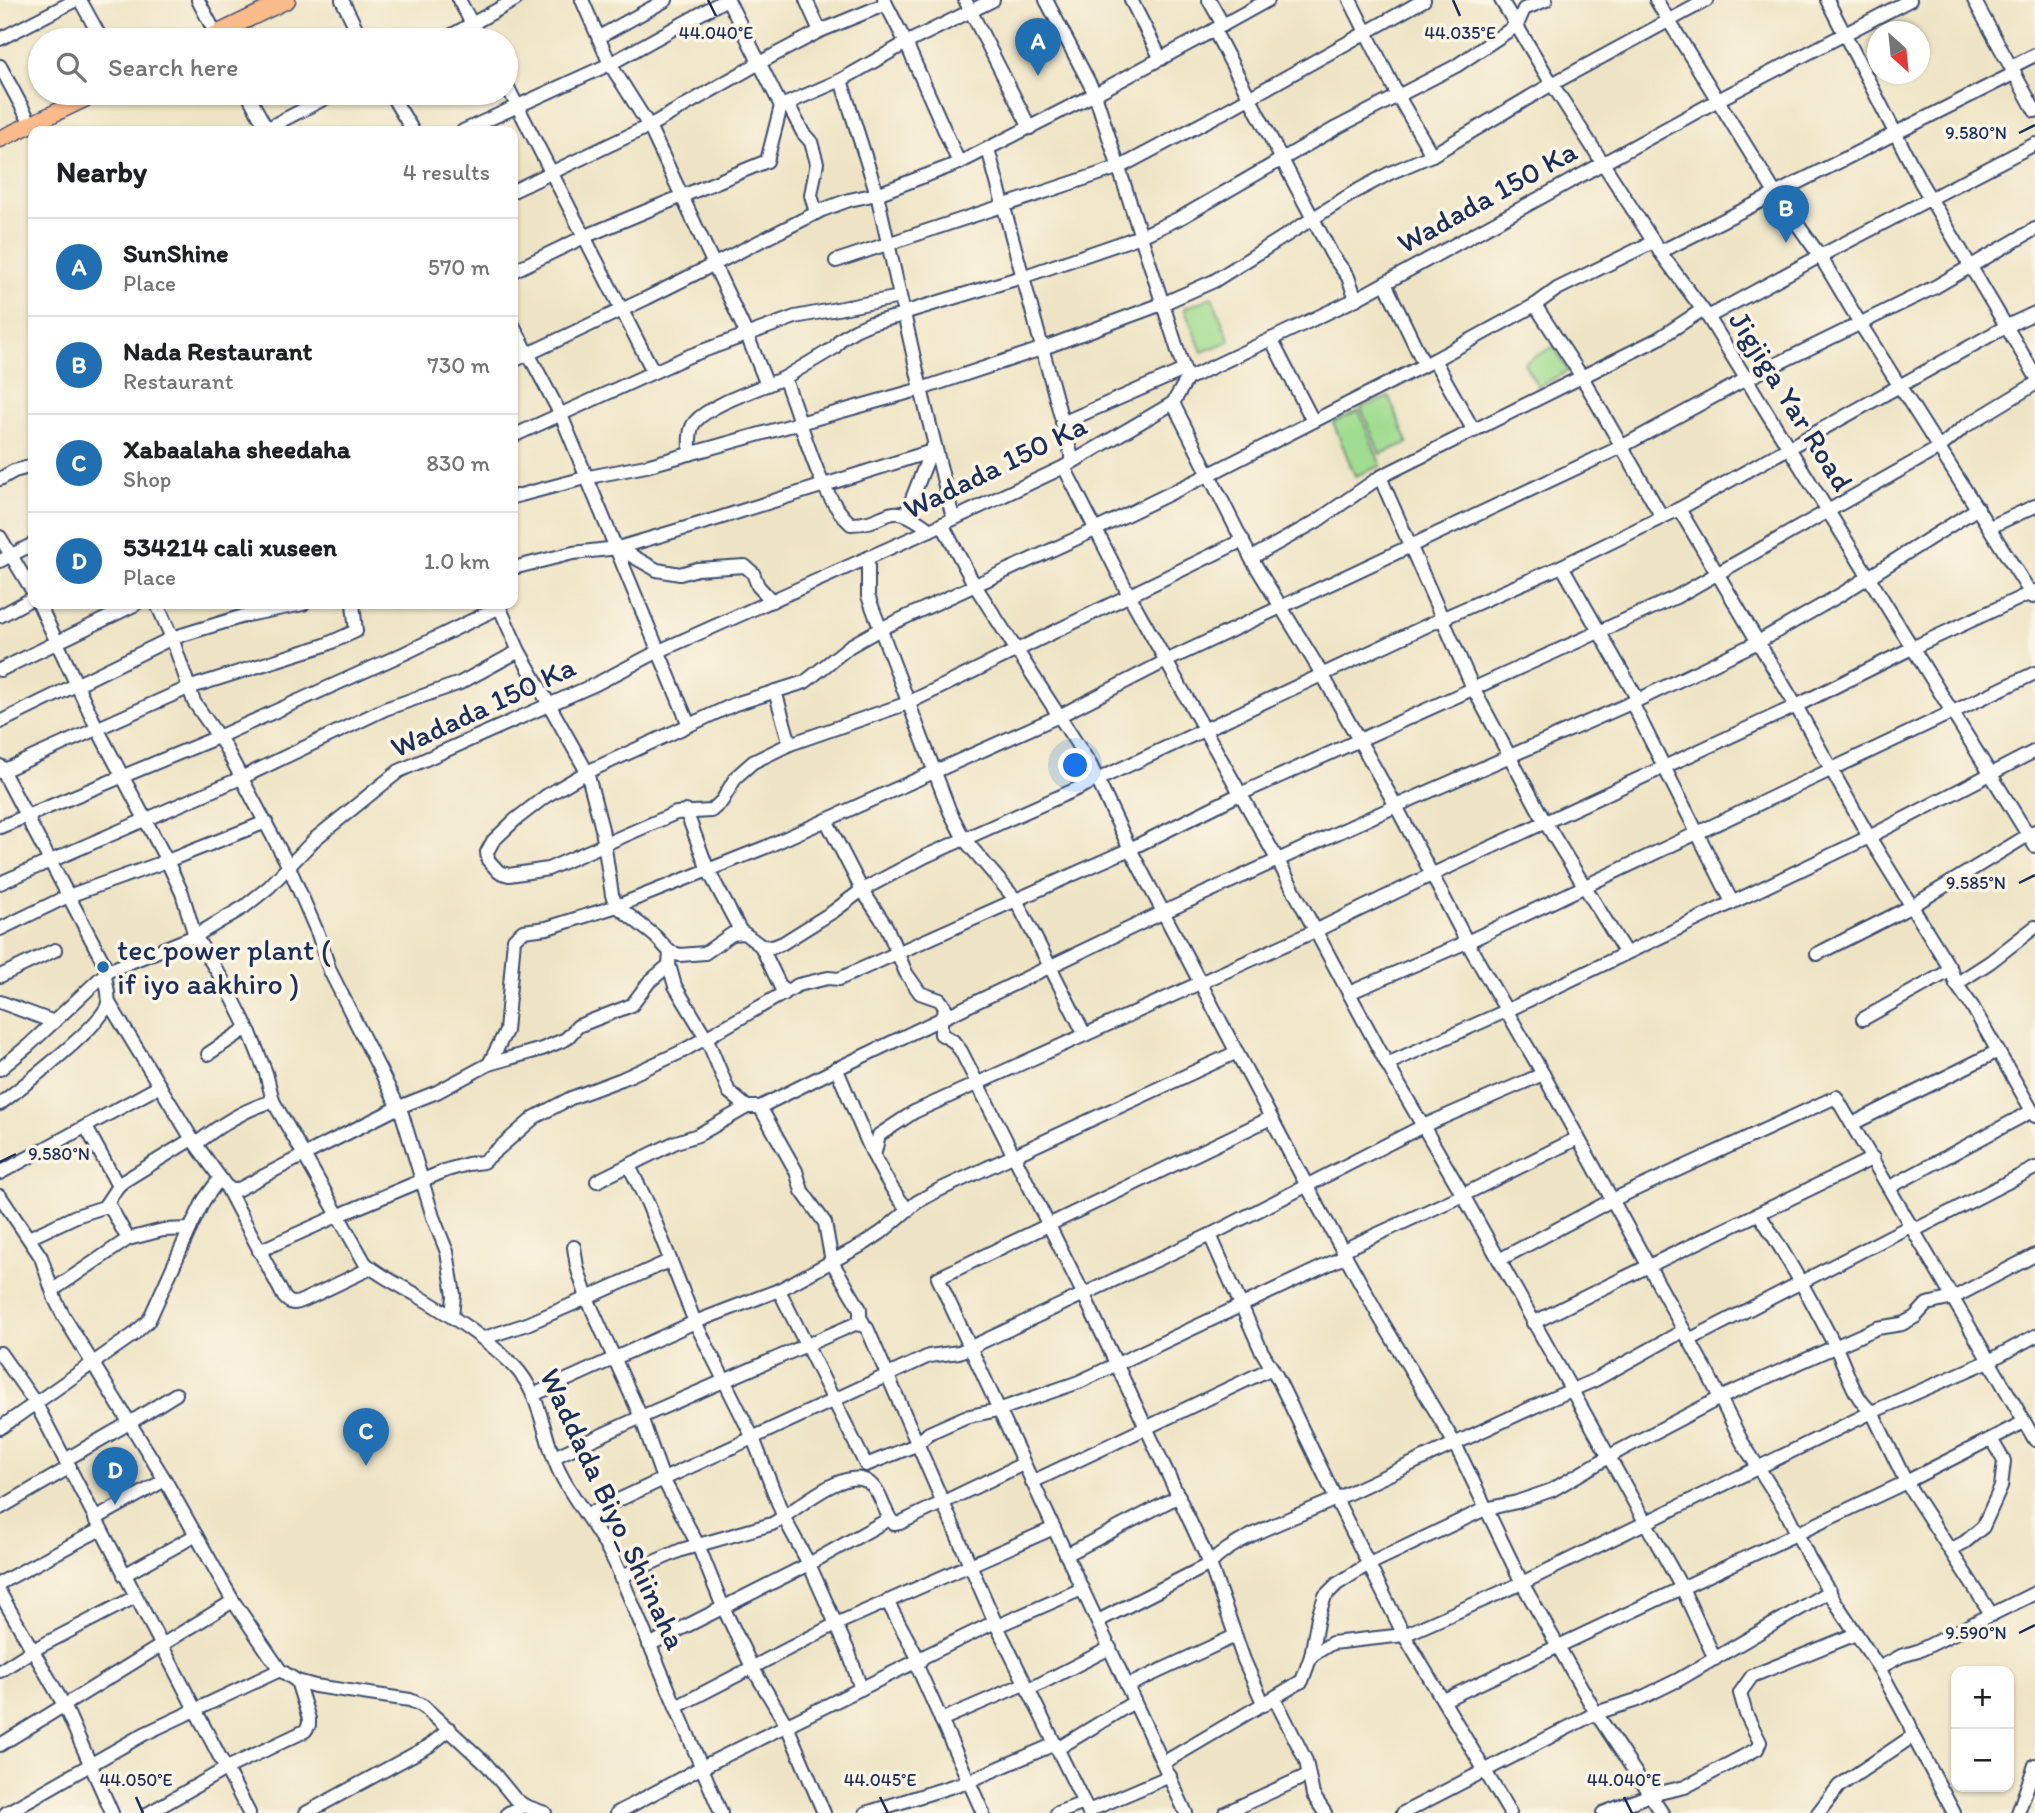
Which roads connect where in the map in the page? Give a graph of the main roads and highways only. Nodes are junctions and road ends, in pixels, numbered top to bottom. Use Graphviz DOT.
graph roads {
  1 [pos="287,0"];
  2 [pos="232,28"];
  3 [pos="71,105"];
  4 [pos="0,139"];
  1 -- 2 [label="main road"];
  3 -- 4 [label="main road"];
}
